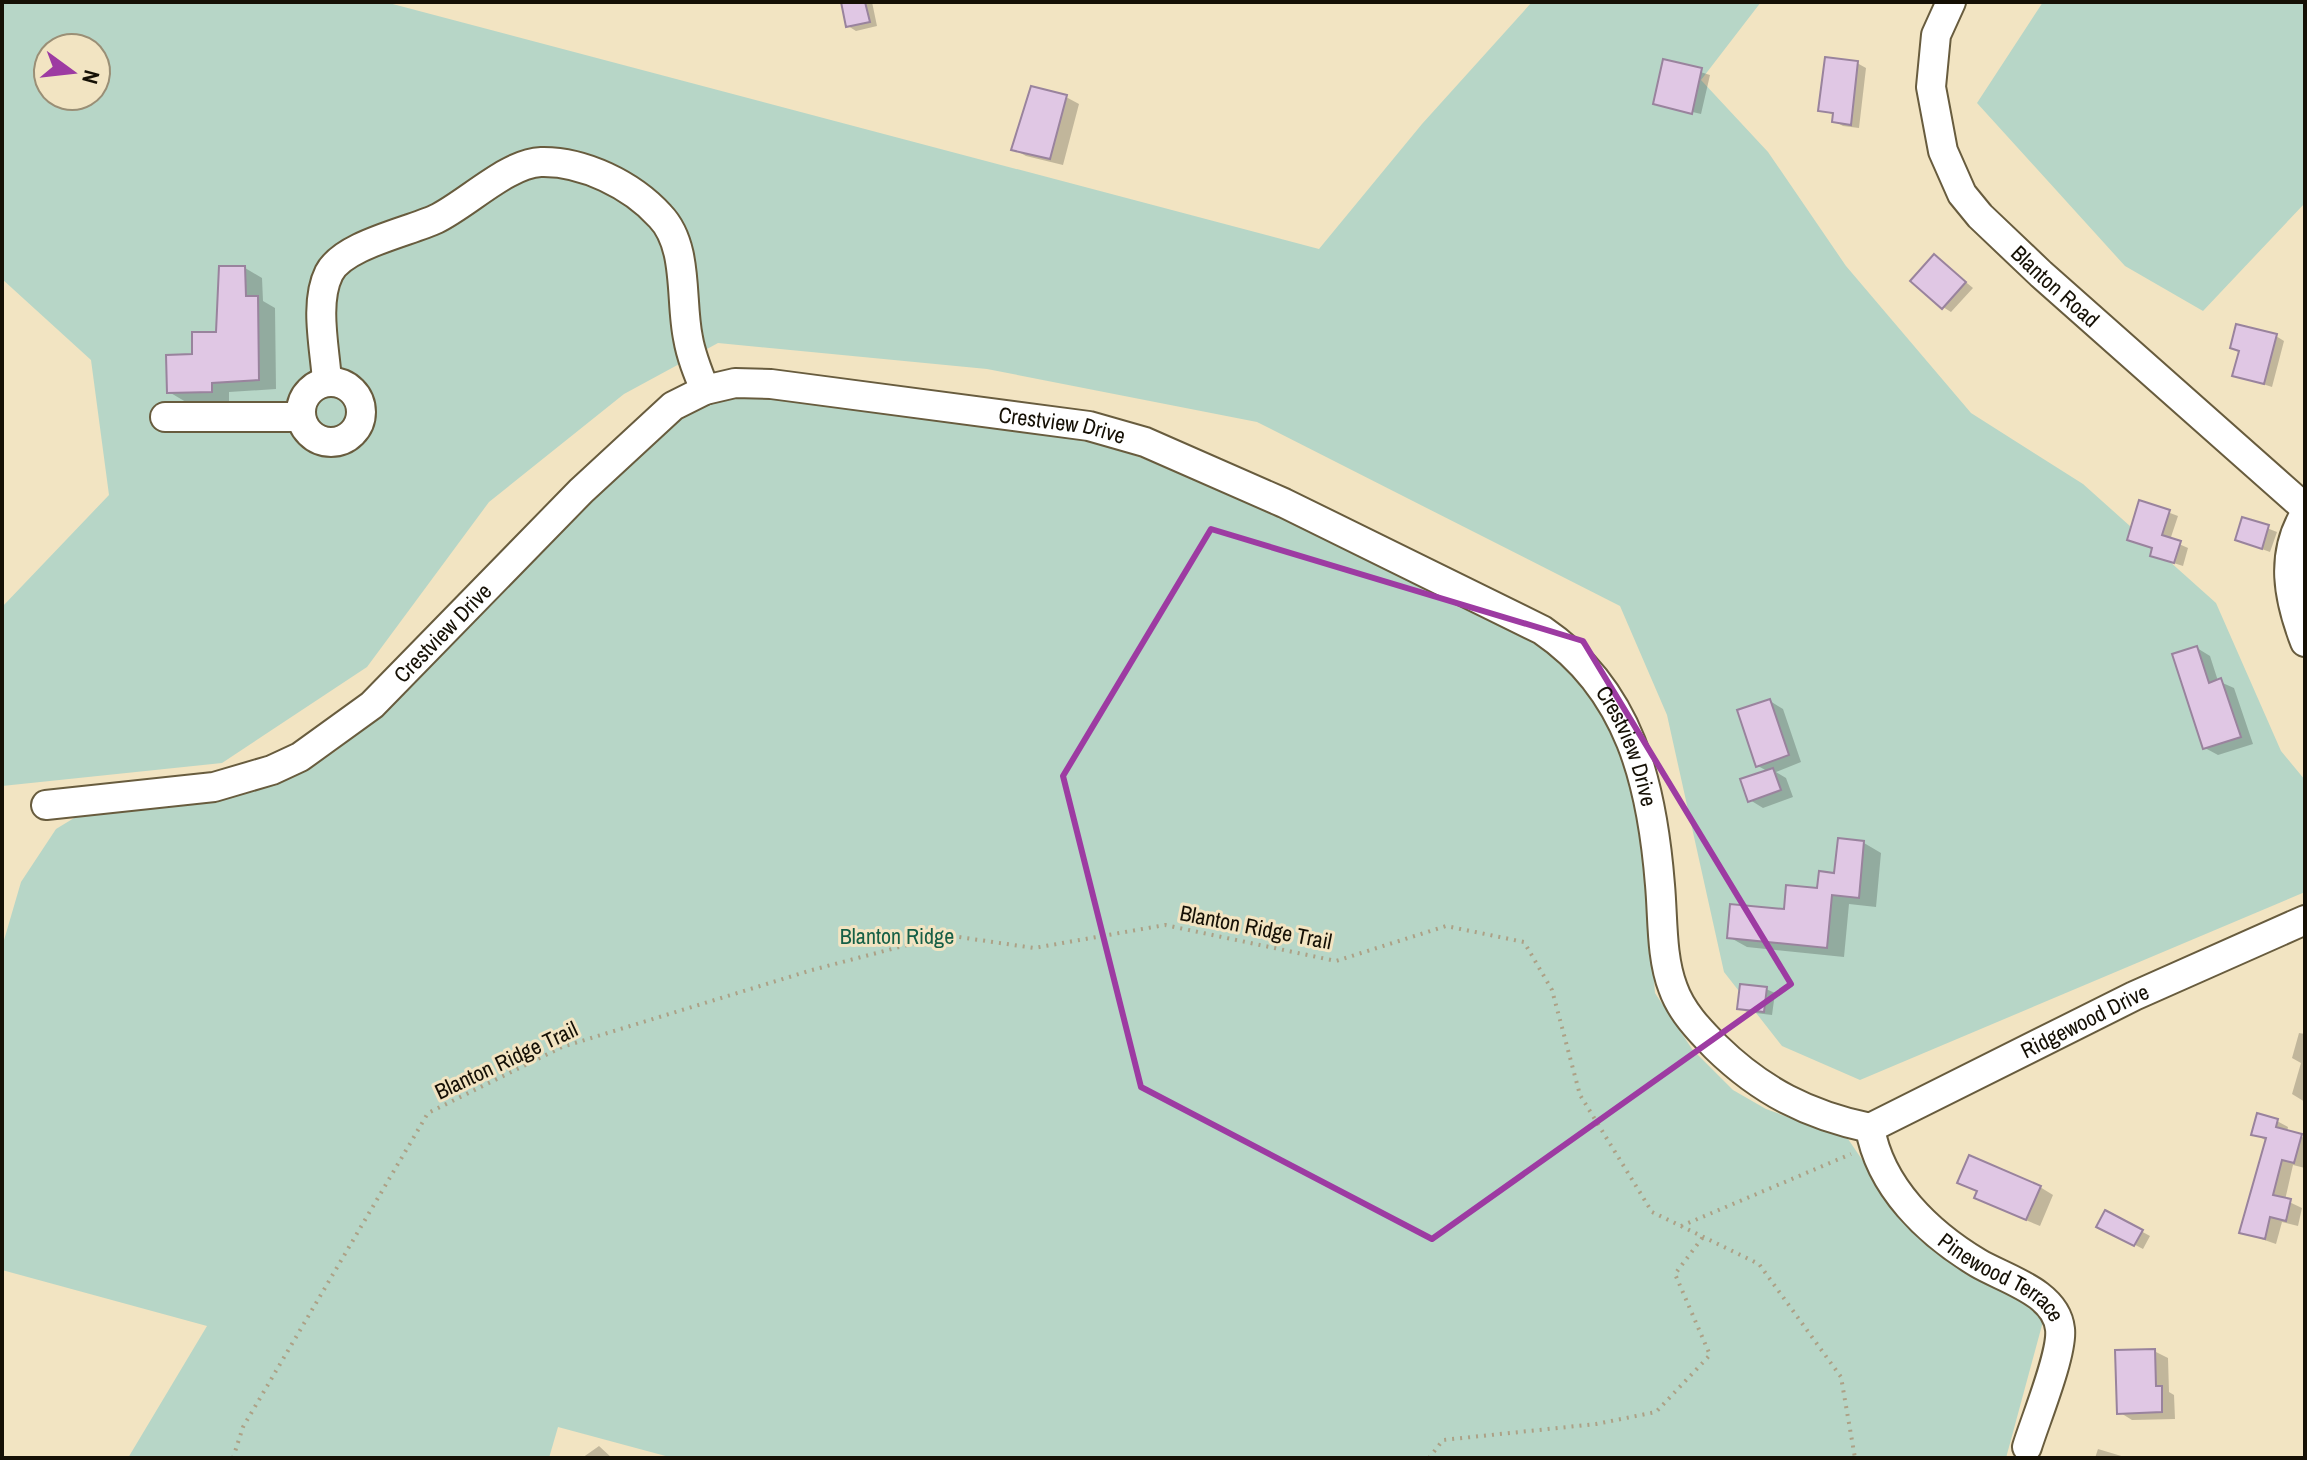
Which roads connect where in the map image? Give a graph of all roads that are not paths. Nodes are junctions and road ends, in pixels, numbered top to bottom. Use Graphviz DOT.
graph roads {
  1 [pos="1951,2"];
  2 [pos="327,381"];
  3 [pos="705,390"];
  4 [pos="165,417"];
  5 [pos="301,417"];
  6 [pos="2305,511"];
  7 [pos="2305,642"];
  8 [pos="46,805"];
  9 [pos="2305,920"];
  10 [pos="1871,1136"];
  11 [pos="2027,1447"];
  1 -- 6 [label="street, Blanton Road"];
  2 -- 3 [label="street"];
  2 -- 5 [label="street"];
  2 -- 5 [label="street"];
  3 -- 8 [label="street, Crestview Drive"];
  3 -- 10 [label="street, Crestview Drive"];
  4 -- 5 [label="street"];
  6 -- 7 [label="street"];
  9 -- 10 [label="street, Ridgewood Drive"];
  10 -- 11 [label="street, Pinewood Terrace"];
}
